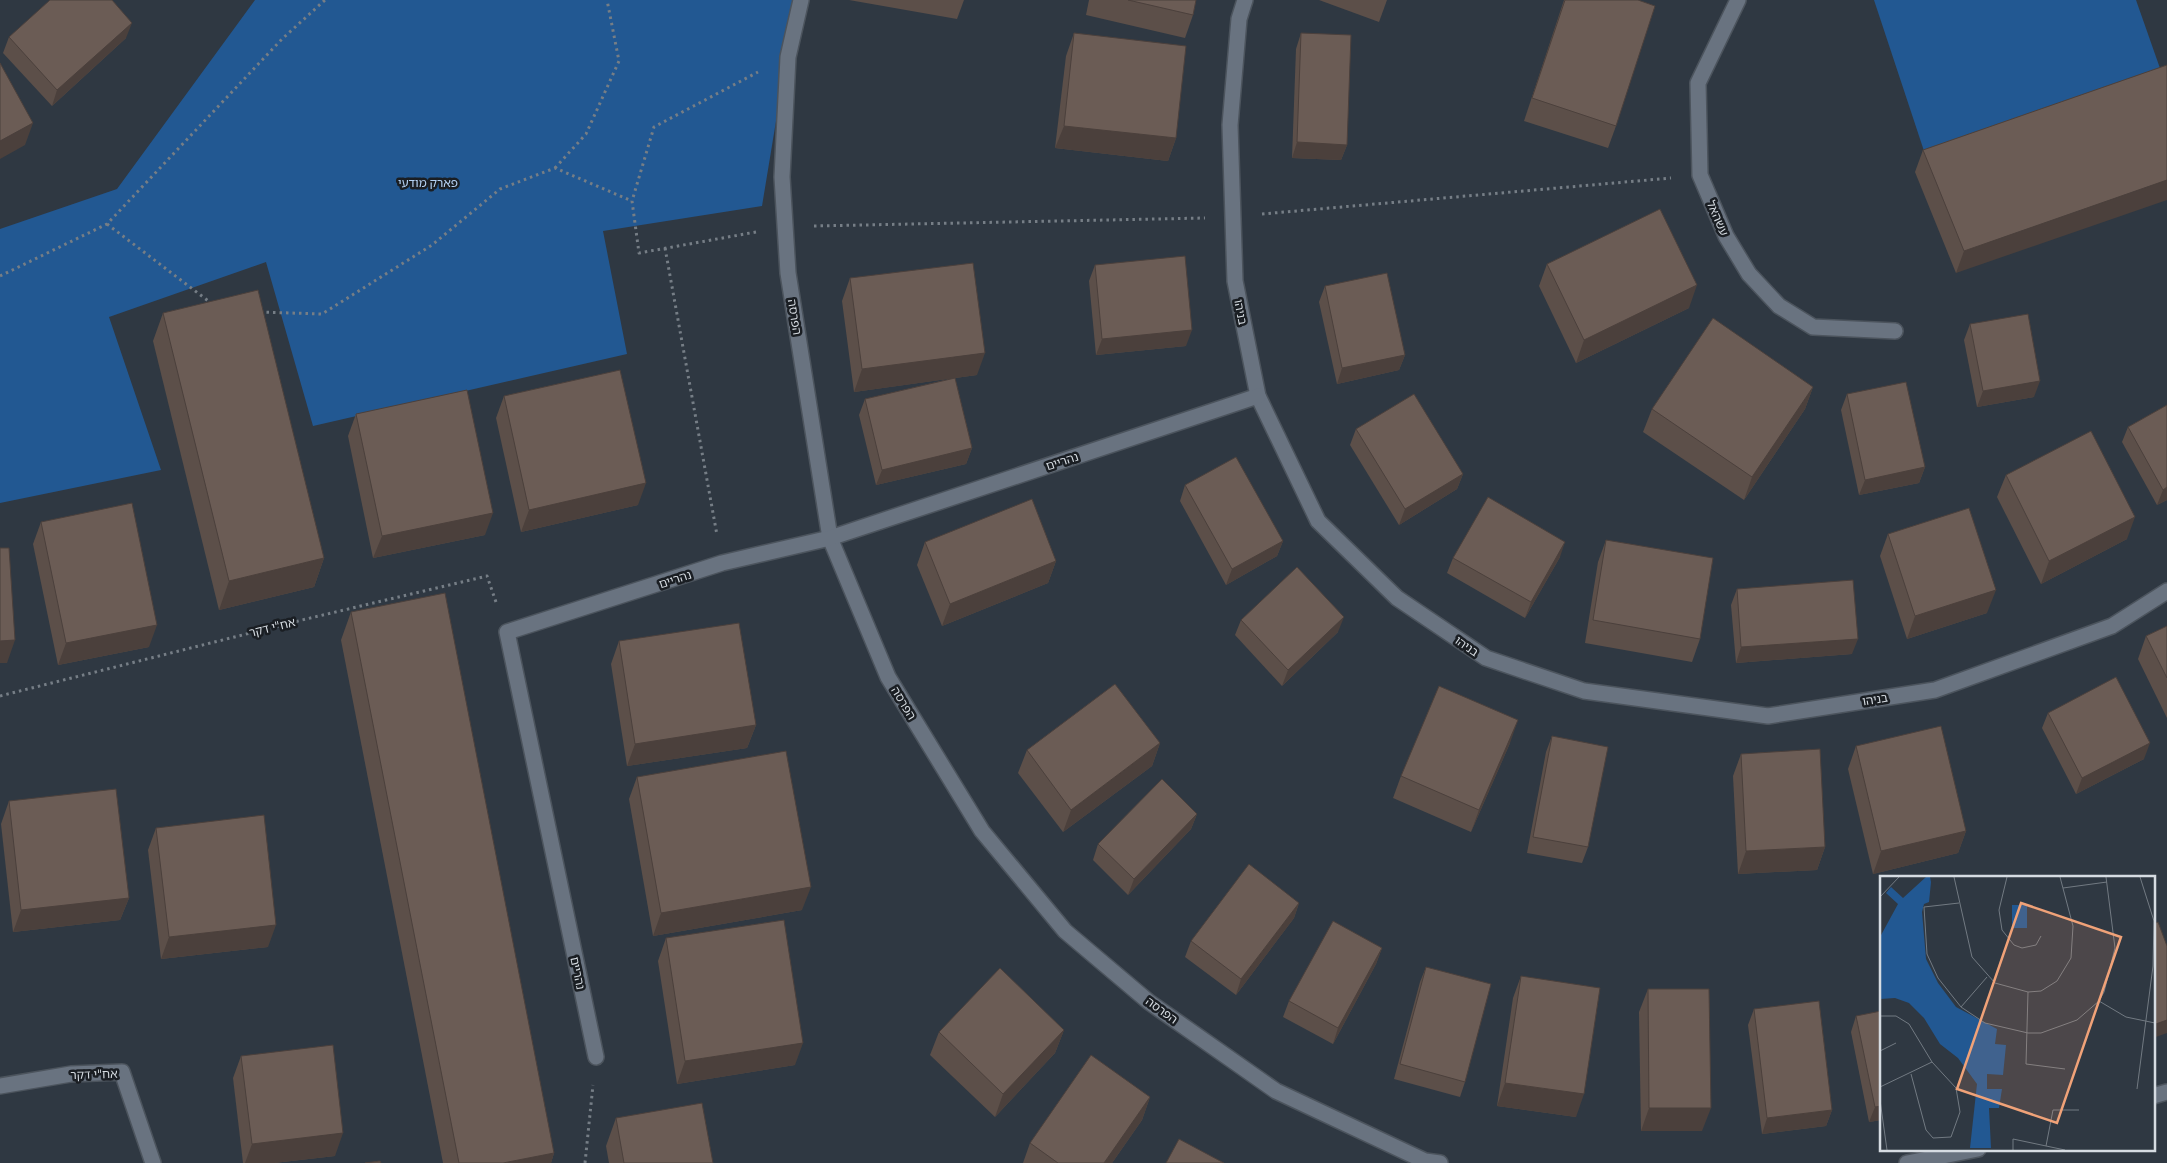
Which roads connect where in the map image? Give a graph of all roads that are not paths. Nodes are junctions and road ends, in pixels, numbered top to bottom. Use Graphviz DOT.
graph roads {
  1 [pos="801,0"];
  2 [pos="1245,0"];
  3 [pos="1738,0"];
  4 [pos="1895,331"];
  5 [pos="1258,396"];
  6 [pos="830,538"];
  7 [pos="2167,591"];
  8 [pos="596,1057"];
  9 [pos="0,1086"];
  10 [pos="2167,1092"];
  11 [pos="2154,1096"];
  12 [pos="1973,1150"];
  13 [pos="1429,1162"];
  14 [pos="154,1163"];
  15 [pos="1907,1163"];
  1 -- 6 [label="street, הפרסה"];
  2 -- 5 [label="street, בניהו"];
  3 -- 4 [label="street, עשהאל"];
  5 -- 6 [label="street, נהריים"];
  5 -- 7 [label="street, בניהו"];
  6 -- 8 [label="street, נהריים"];
  6 -- 13 [label="street, הפרסה"];
  9 -- 14 [label="street, אח\"י דקר"];
  10 -- 11 [label="street"];
  12 -- 15 [label="street"];
}
